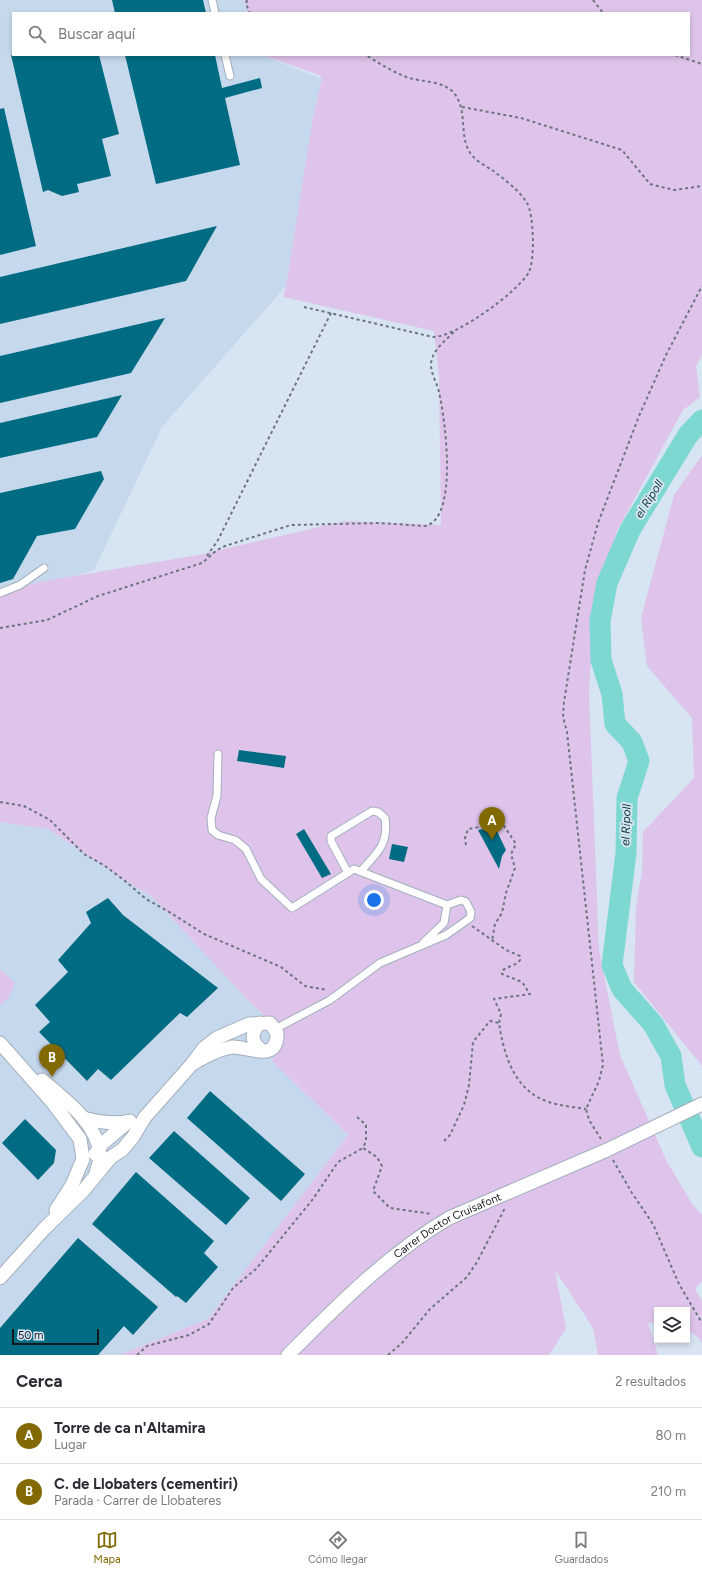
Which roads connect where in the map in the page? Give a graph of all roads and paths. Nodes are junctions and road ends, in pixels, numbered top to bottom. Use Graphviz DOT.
graph roads {
  1 [pos="212,0"];
  2 [pos="247,0"];
  3 [pos="593,0"];
  4 [pos="215,12"];
  5 [pos="250,12"];
  6 [pos="602,12"];
  7 [pos="225,56"];
  8 [pos="368,56"];
  9 [pos="678,56"];
  10 [pos="702,64"];
  11 [pos="230,76"];
  12 [pos="462,107"];
  13 [pos="702,186"];
  14 [pos="702,286"];
  15 [pos="304,307"];
  16 [pos="331,314"];
  17 [pos="455,331"];
  18 [pos="202,563"];
  19 [pos="44,568"];
  20 [pos="0,593"];
  21 [pos="0,628"];
  22 [pos="218,754"];
  23 [pos="0,802"];
  24 [pos="466,845"];
  25 [pos="361,871"];
  26 [pos="348,873"];
  27 [pos="447,905"];
  28 [pos="467,922"];
  29 [pos="492,941"];
  30 [pos="423,943"];
  31 [pos="340,993"];
  32 [pos="260,1023"];
  33 [pos="498,1023"];
  34 [pos="275,1029"];
  35 [pos="0,1043"];
  36 [pos="263,1051"];
  37 [pos="19,1064"];
  38 [pos="192,1064"];
  39 [pos="702,1104"];
  40 [pos="586,1109"];
  41 [pos="145,1117"];
  42 [pos="357,1117"];
  43 [pos="83,1118"];
  44 [pos="589,1120"];
  45 [pos="128,1122"];
  46 [pos="87,1137"];
  47 [pos="444,1141"];
  48 [pos="363,1148"];
  49 [pos="102,1154"];
  50 [pos="618,1169"];
  51 [pos="66,1195"];
  52 [pos="507,1204"];
  53 [pos="453,1217"];
  54 [pos="44,1229"];
  55 [pos="0,1278"];
  56 [pos="702,1323"];
  57 [pos="137,1355"];
  58 [pos="288,1355"];
  59 [pos="388,1355"];
  1 -- 4 [label="lane"];
  2 -- 5 [label="path"];
  3 -- 6 [label="path"];
  7 -- 11 [label="lane"];
  8 -- 12 [label="path"];
  9 -- 10 [label="path"];
  12 -- 13 [label="path"];
  12 -- 17 [label="path"];
  14 -- 40 [label="path"];
  15 -- 16 [label="path"];
  16 -- 17 [label="path"];
  16 -- 18 [label="path"];
  17 -- 18 [label="path"];
  18 -- 21 [label="path"];
  19 -- 20 [label="lane"];
  22 -- 26 [label="lane"];
  23 -- 31 [label="path"];
  24 -- 29 [label="path"];
  25 -- 26 [label="lane"];
  25 -- 26 [label="lane"];
  25 -- 27 [label="lane"];
  27 -- 28 [label="lane"];
  27 -- 30 [label="lane"];
  28 -- 29 [label="path"];
  28 -- 30 [label="lane"];
  29 -- 33 [label="path"];
  30 -- 31 [label="lane"];
  31 -- 34 [label="lane"];
  32 -- 34 [label="street"];
  32 -- 36 [label="street"];
  32 -- 38 [label="street"];
  33 -- 40 [label="path"];
  33 -- 47 [label="path"];
  34 -- 36 [label="street"];
  35 -- 37 [label="street"];
  36 -- 38 [label="street"];
  37 -- 43 [label="street"];
  37 -- 46 [label="street"];
  38 -- 41 [label="street"];
  39 -- 53 [label="street, Carrer Doctor Cruisafont"];
  40 -- 44 [label="path"];
  41 -- 45 [label="street"];
  41 -- 49 [label="street"];
  42 -- 48 [label="path"];
  43 -- 45 [label="street"];
  43 -- 46 [label="street"];
  45 -- 49 [label="street"];
  46 -- 49 [label="street"];
  46 -- 51 [label="street"];
  48 -- 53 [label="path"];
  48 -- 57 [label="path"];
  49 -- 51 [label="street"];
  49 -- 54 [label="street"];
  50 -- 56 [label="path"];
  51 -- 54 [label="street"];
  52 -- 59 [label="path"];
  53 -- 58 [label="street, Carrer Doctor Cruisafont"];
  54 -- 55 [label="street"];
}
